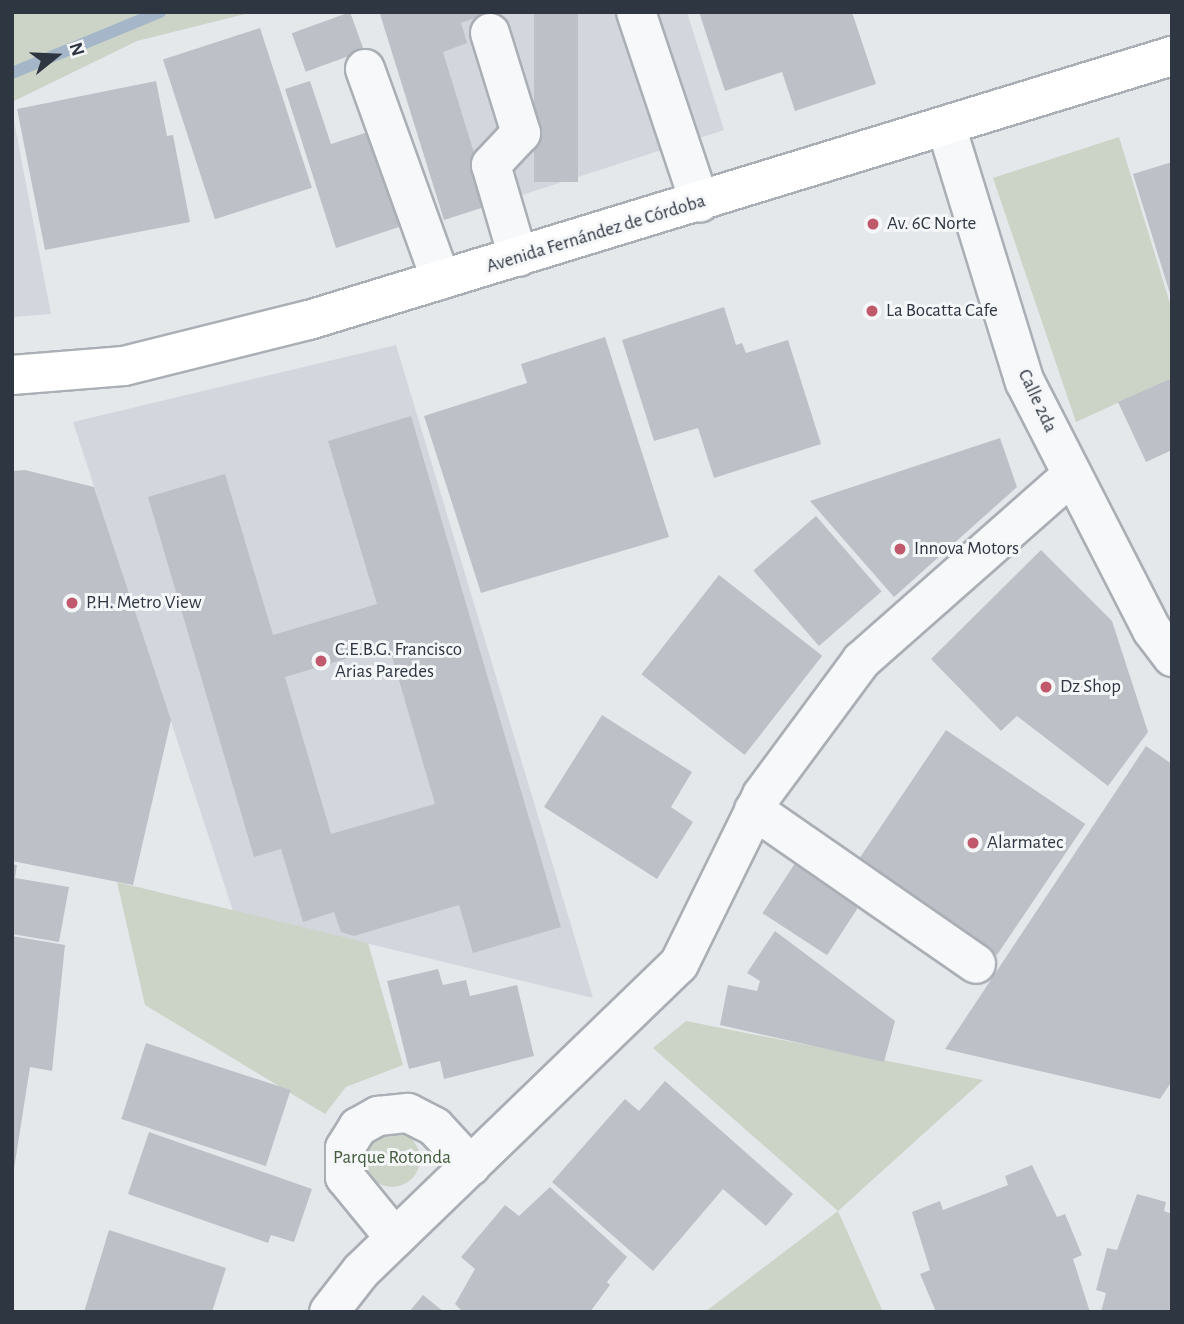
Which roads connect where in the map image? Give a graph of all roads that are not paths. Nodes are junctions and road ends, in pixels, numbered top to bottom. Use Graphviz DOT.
graph roads {
  1 [pos="636,12"];
  2 [pos="490,33"];
  3 [pos="1172,56"];
  4 [pos="365,69"];
  5 [pos="946,126"];
  6 [pos="700,203"];
  7 [pos="518,257"];
  8 [pos="441,280"];
  9 [pos="12,375"];
  10 [pos="1073,475"];
  11 [pos="1172,657"];
  12 [pos="754,810"];
  13 [pos="976,964"];
  14 [pos="471,1166"];
  15 [pos="395,1238"];
  16 [pos="329,1312"];
  1 -- 6 [label="street"];
  2 -- 7 [label="street"];
  3 -- 5 [label="main road, Avenida Fernández de Córdoba"];
  4 -- 8 [label="street"];
  5 -- 6 [label="main road, Avenida Fernández de Córdoba"];
  5 -- 10 [label="street, Calle 2da"];
  6 -- 7 [label="main road, Avenida Fernández de Córdoba"];
  7 -- 8 [label="main road, Avenida Fernández de Córdoba"];
  8 -- 9 [label="main road, Avenida Fernández de Córdoba"];
  10 -- 11 [label="street, Calle 2da"];
  10 -- 12 [label="street"];
  12 -- 13 [label="street"];
  12 -- 14 [label="street"];
  14 -- 15 [label="street"];
  14 -- 15 [label="street"];
  15 -- 16 [label="street"];
}
